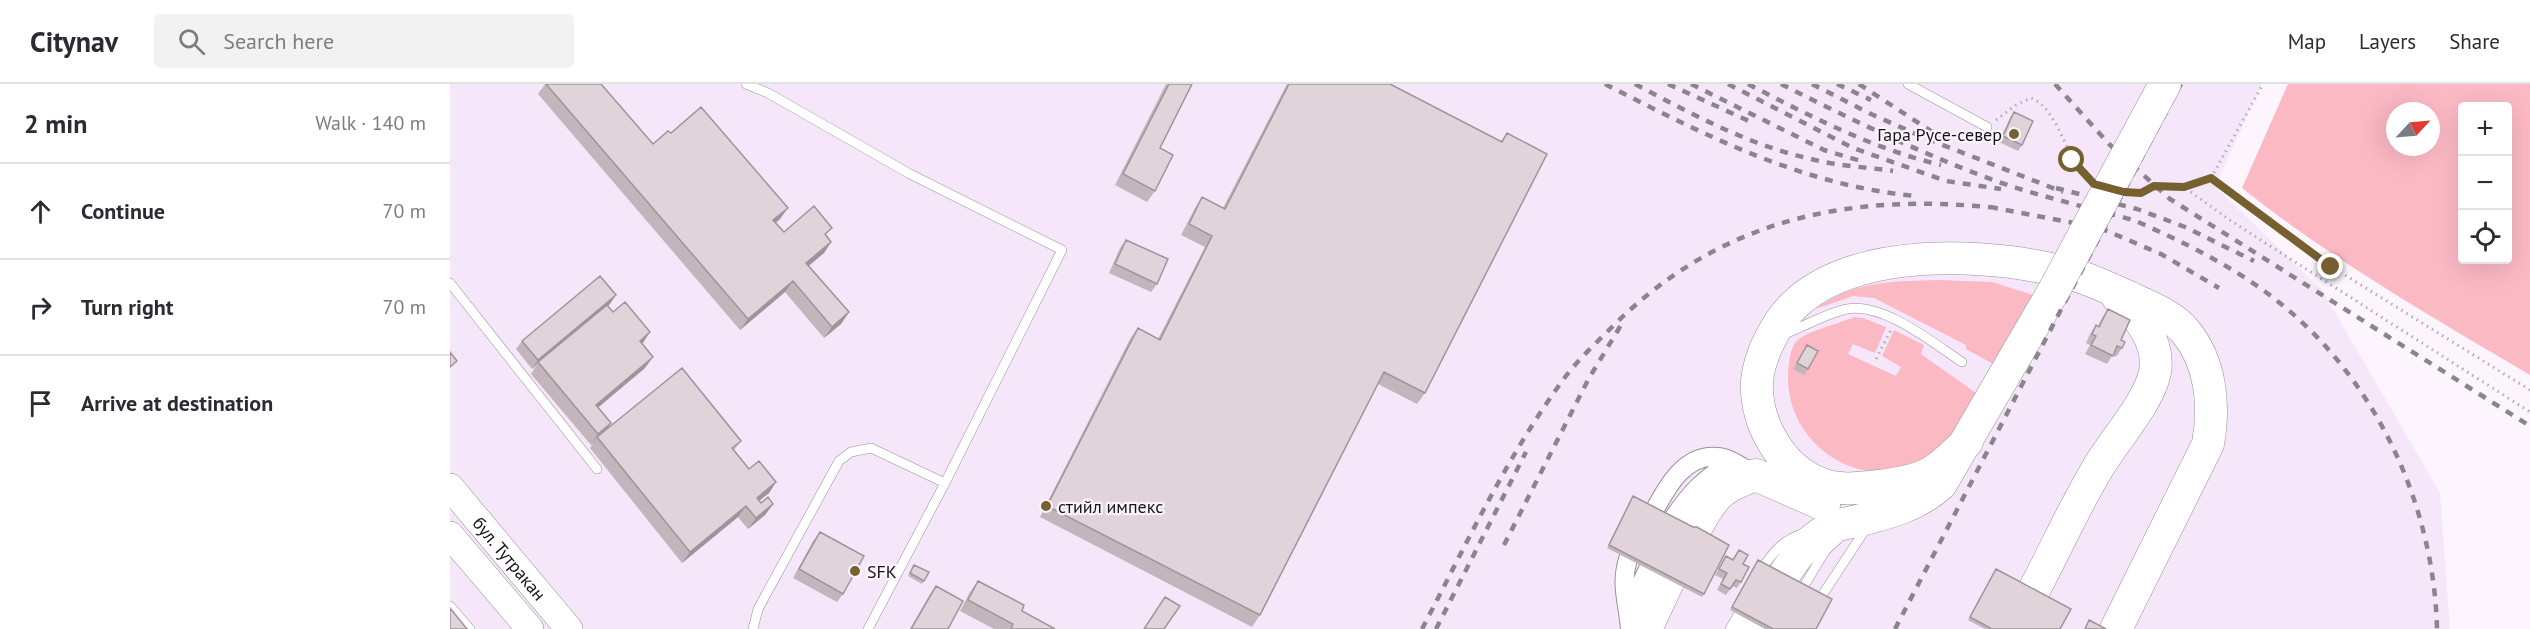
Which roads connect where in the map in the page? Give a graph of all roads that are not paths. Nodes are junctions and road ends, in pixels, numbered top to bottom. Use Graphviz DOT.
graph roads {
  1 [pos="746,84"];
  2 [pos="1908,84"];
  3 [pos="2165,84"];
  4 [pos="1987,127"];
  5 [pos="1869,267"];
  6 [pos="450,283"];
  7 [pos="2104,285"];
  8 [pos="1787,333"];
  9 [pos="1962,362"];
  10 [pos="1744,468"];
  11 [pos="597,469"];
  12 [pos="945,483"];
  13 [pos="450,487"];
  14 [pos="1875,509"];
  15 [pos="1653,511"];
  16 [pos="1684,525"];
  17 [pos="450,535"];
  18 [pos="1628,559"];
  19 [pos="1659,575"];
  20 [pos="1783,577"];
  21 [pos="2033,592"];
  22 [pos="1821,597"];
  23 [pos="450,606"];
  24 [pos="1635,627"];
  25 [pos="470,629"];
  26 [pos="530,629"];
  27 [pos="569,629"];
  28 [pos="753,629"];
  29 [pos="868,629"];
  30 [pos="2116,629"];
  1 -- 12 [label="lane"];
  2 -- 4 [label="lane"];
  3 -- 14 [label="highway, bridge"];
  5 -- 7 [label="highway"];
  5 -- 8 [label="highway"];
  5 -- 14 [label="highway"];
  6 -- 11 [label="lane"];
  7 -- 21 [label="highway"];
  7 -- 30 [label="highway"];
  8 -- 9 [label="lane"];
  8 -- 14 [label="highway"];
  10 -- 14 [label="highway"];
  10 -- 15 [label="street"];
  10 -- 16 [label="highway"];
  12 -- 28 [label="lane"];
  12 -- 29 [label="lane"];
  13 -- 27 [label="main road, бул. Тутракан"];
  14 -- 20 [label="lane"];
  14 -- 20 [label="highway"];
  14 -- 22 [label="lane"];
  17 -- 26 [label="main road, бул. Тутракан"];
  18 -- 24 [label="street"];
  19 -- 24 [label="highway"];
  23 -- 25 [label="lane"];
}
